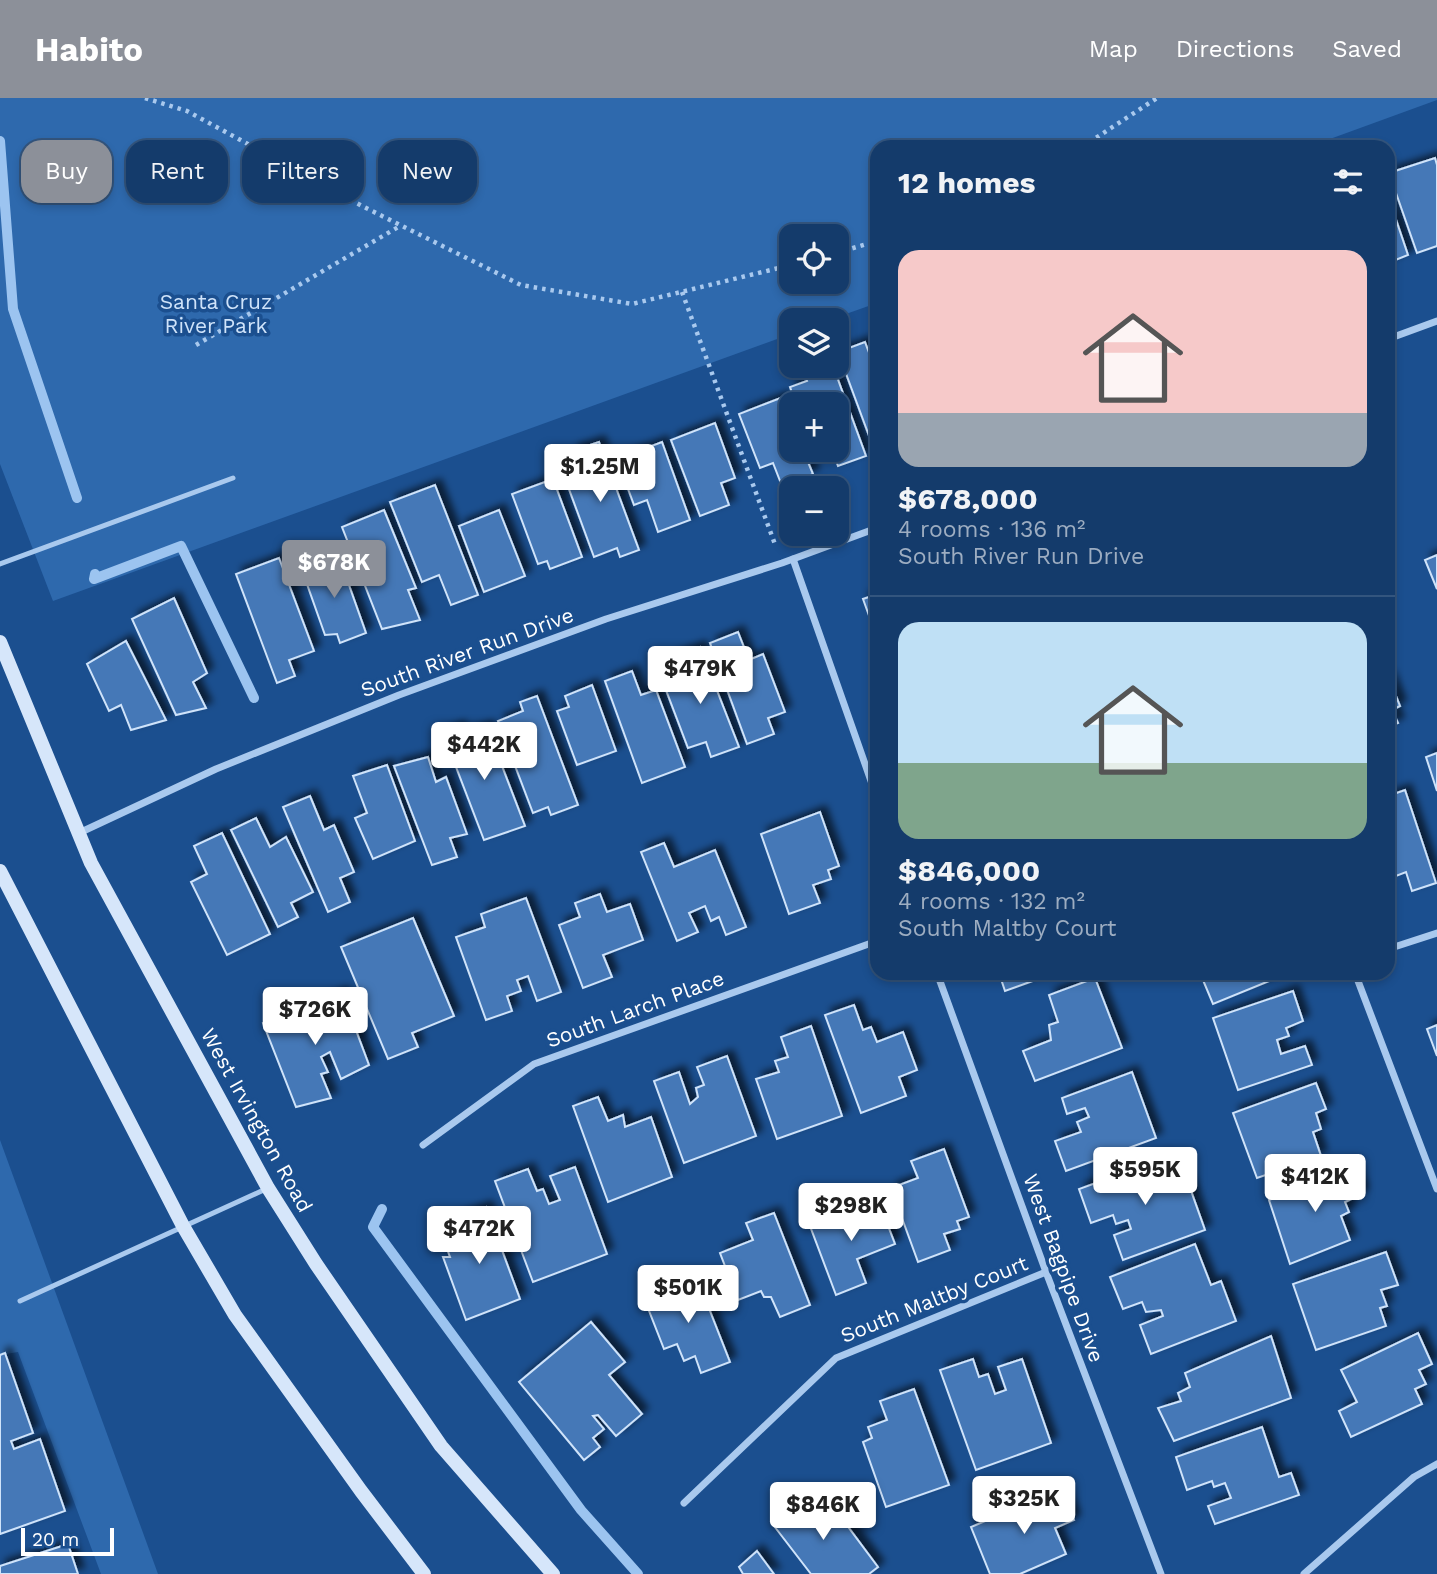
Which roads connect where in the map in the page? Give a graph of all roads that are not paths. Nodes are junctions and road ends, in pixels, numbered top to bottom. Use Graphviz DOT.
graph roads {
  1 [pos="1437,321"];
  2 [pos="1395,336"];
  3 [pos="233,478"];
  4 [pos="870,531"];
  5 [pos="793,559"];
  6 [pos="0,564"];
  7 [pos="0,642"];
  8 [pos="870,778"];
  9 [pos="79,833"];
  10 [pos="0,871"];
  11 [pos="1437,933"];
  12 [pos="870,944"];
  13 [pos="1395,947"];
  14 [pos="940,980"];
  15 [pos="1358,980"];
  16 [pos="423,1145"];
  17 [pos="268,1188"];
  18 [pos="1437,1189"];
  19 [pos="183,1226"];
  20 [pos="1046,1272"];
  21 [pos="20,1301"];
  22 [pos="1437,1464"];
  23 [pos="684,1503"];
  24 [pos="424,1574"];
  25 [pos="553,1574"];
  26 [pos="1161,1574"];
  27 [pos="1304,1574"];
  1 -- 2 [label="street"];
  3 -- 6 [label="lane"];
  4 -- 5 [label="street, South River Run Drive"];
  5 -- 8 [label="street"];
  5 -- 9 [label="street, South River Run Drive"];
  7 -- 9 [label="main road, West Irvington Road"];
  9 -- 17 [label="main road, West Irvington Road"];
  10 -- 19 [label="main road"];
  11 -- 13 [label="street"];
  12 -- 16 [label="street, South Larch Place"];
  14 -- 20 [label="street, West Bagpipe Drive"];
  15 -- 18 [label="street"];
  17 -- 19 [label="lane"];
  17 -- 25 [label="main road, West Irvington Road"];
  19 -- 21 [label="lane"];
  19 -- 24 [label="main road"];
  20 -- 23 [label="street, South Maltby Court"];
  20 -- 26 [label="street, West Bagpipe Drive"];
  22 -- 27 [label="street"];
}
